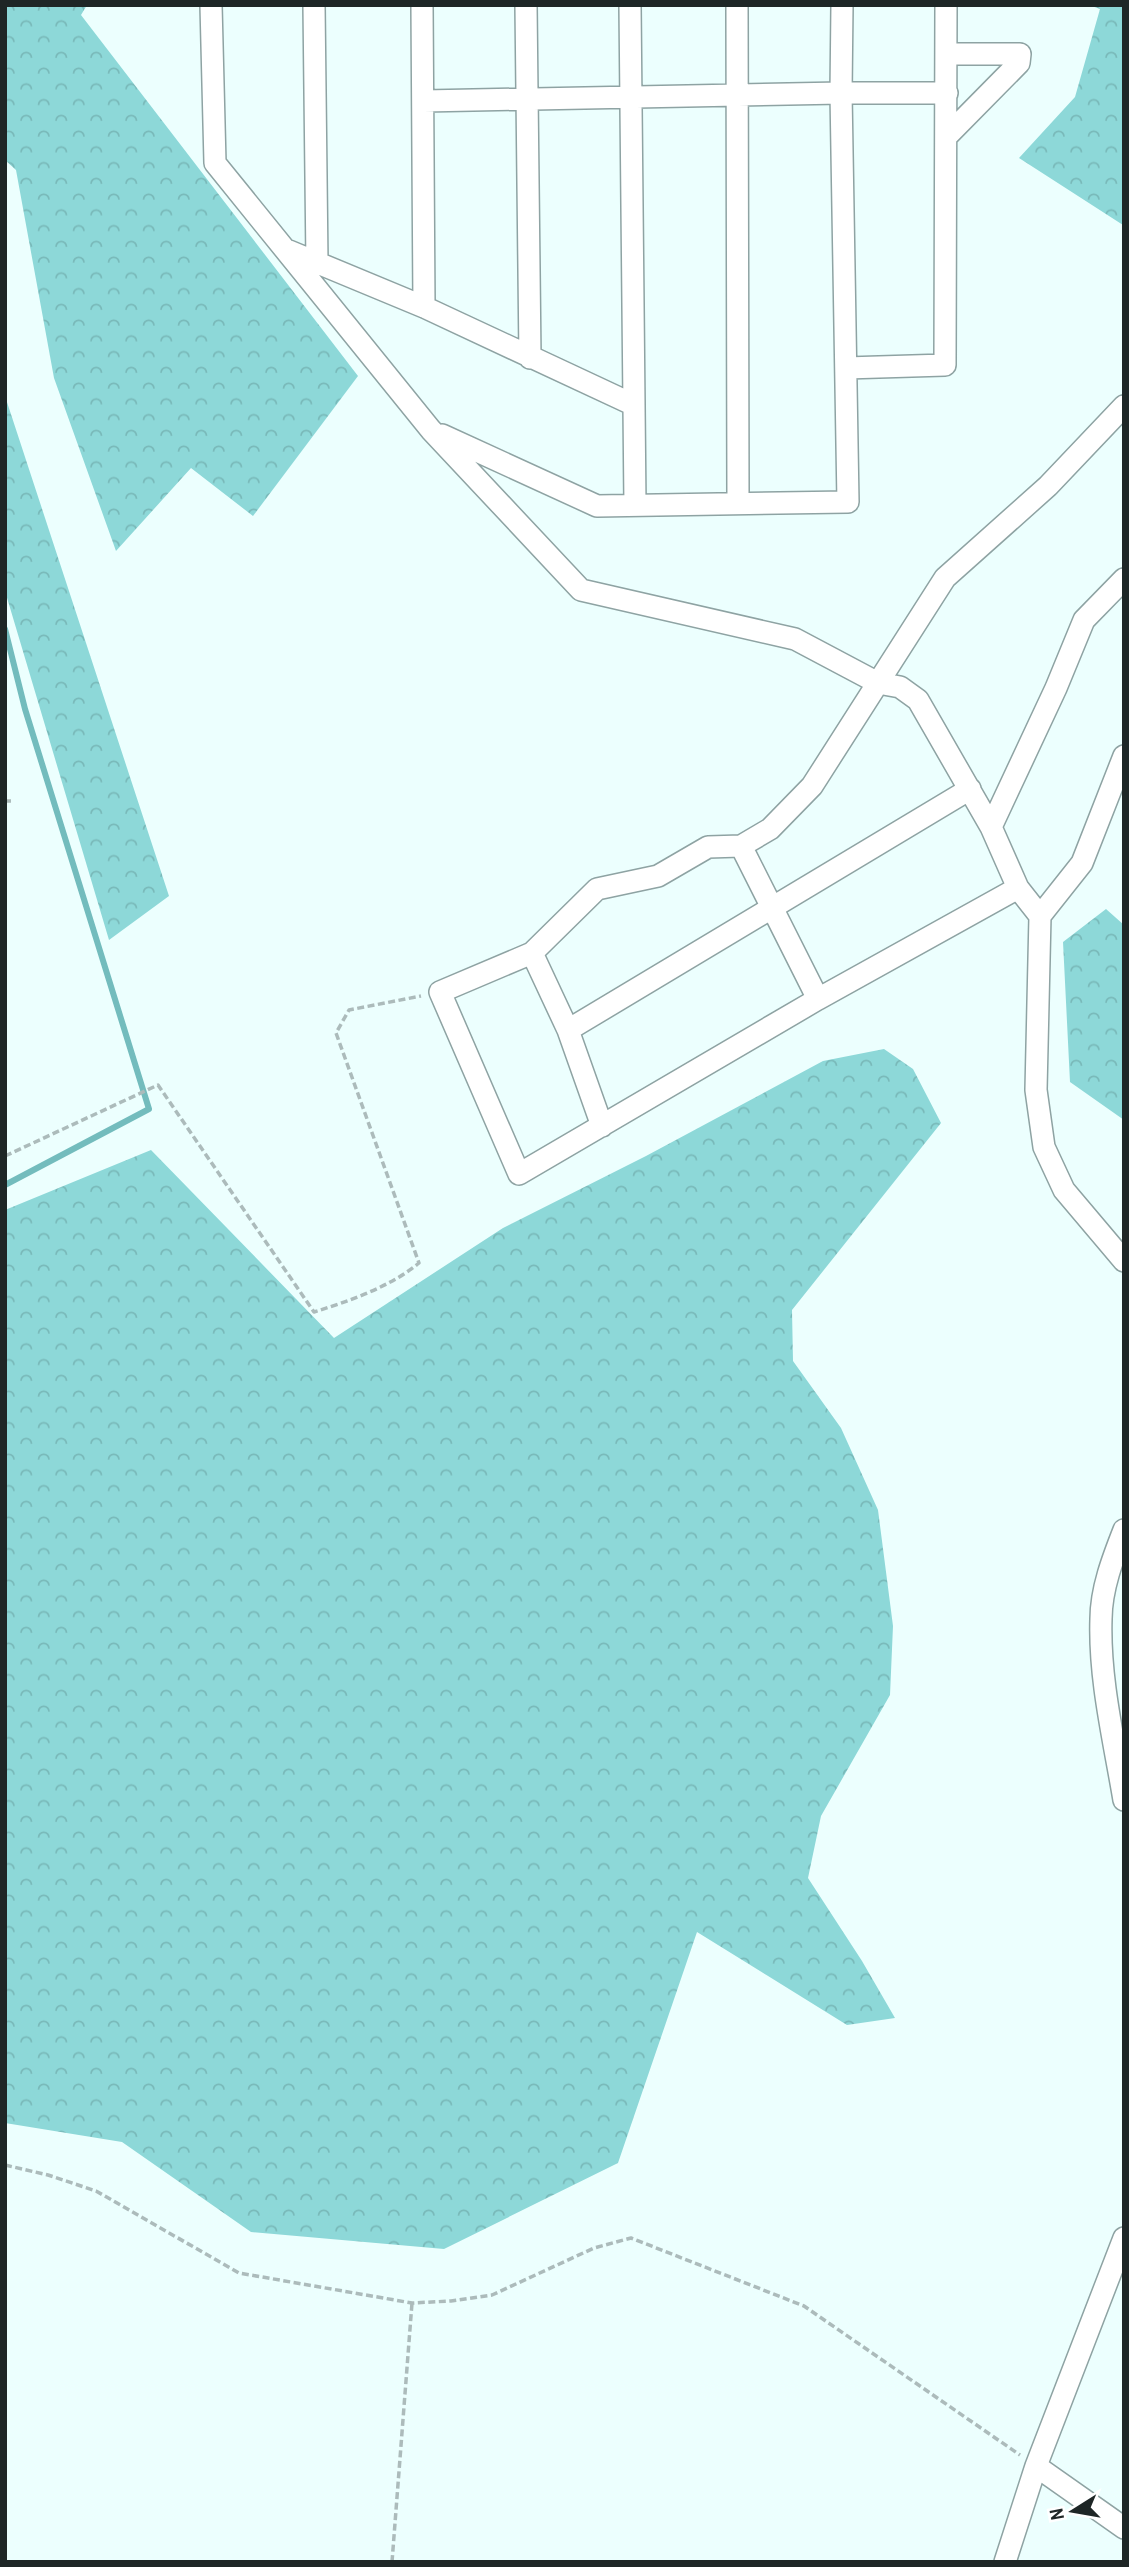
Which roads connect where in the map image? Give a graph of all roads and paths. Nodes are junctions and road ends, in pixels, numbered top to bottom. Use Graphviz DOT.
graph roads {
  1 [pos="211,5"];
  2 [pos="314,5"];
  3 [pos="422,5"];
  4 [pos="526,5"];
  5 [pos="630,5"];
  6 [pos="737,5"];
  7 [pos="842,5"];
  8 [pos="946,5"];
  9 [pos="946,54"];
  10 [pos="841,93"];
  11 [pos="947,93"];
  12 [pos="738,95"];
  13 [pos="631,99"];
  14 [pos="527,100"];
  15 [pos="424,102"];
  16 [pos="947,136"];
  17 [pos="287,250"];
  18 [pos="317,263"];
  19 [pos="424,307"];
  20 [pos="530,358"];
  21 [pos="846,368"];
  22 [pos="634,405"];
  23 [pos="1124,406"];
  24 [pos="431,430"];
  25 [pos="738,503"];
  26 [pos="635,505"];
  27 [pos="1124,579"];
  28 [pos="878,683"];
  29 [pos="1124,756"];
  30 [pos="970,789"];
  31 [pos="991,827"];
  32 [pos="741,846"];
  33 [pos="1018,888"];
  34 [pos="771,909"];
  35 [pos="1040,916"];
  36 [pos="532,953"];
  37 [pos="440,992"];
  38 [pos="818,999"];
  39 [pos="568,1030"];
  40 [pos="602,1126"];
  41 [pos="5,1156"];
  42 [pos="1124,1261"];
  43 [pos="1124,1530"];
  44 [pos="1124,1800"];
  45 [pos="5,2165"];
  46 [pos="1124,2238"];
  47 [pos="412,2303"];
  48 [pos="1036,2466"];
  49 [pos="1124,2528"];
  50 [pos="392,2562"];
  51 [pos="1005,2562"];
  1 -- 17 [label="street"];
  2 -- 18 [label="street"];
  3 -- 15 [label="street"];
  4 -- 14 [label="street"];
  5 -- 13 [label="street"];
  6 -- 12 [label="street"];
  7 -- 10 [label="street"];
  8 -- 9 [label="street"];
  9 -- 11 [label="street"];
  9 -- 16 [label="street"];
  10 -- 11 [label="street"];
  10 -- 12 [label="street"];
  10 -- 21 [label="street"];
  11 -- 16 [label="street"];
  12 -- 13 [label="street"];
  12 -- 25 [label="street"];
  13 -- 14 [label="street"];
  13 -- 22 [label="street"];
  14 -- 15 [label="street"];
  14 -- 20 [label="street"];
  15 -- 19 [label="street"];
  16 -- 21 [label="street"];
  17 -- 18 [label="street"];
  17 -- 24 [label="street"];
  18 -- 19 [label="street"];
  19 -- 20 [label="street"];
  20 -- 22 [label="street"];
  21 -- 25 [label="street"];
  22 -- 26 [label="street"];
  23 -- 28 [label="street"];
  24 -- 26 [label="street"];
  24 -- 28 [label="street"];
  25 -- 26 [label="street"];
  27 -- 31 [label="street"];
  28 -- 30 [label="street"];
  28 -- 32 [label="street"];
  29 -- 35 [label="street"];
  30 -- 31 [label="street"];
  30 -- 34 [label="street"];
  31 -- 33 [label="street"];
  32 -- 34 [label="street"];
  32 -- 36 [label="street"];
  33 -- 35 [label="street"];
  33 -- 38 [label="street"];
  34 -- 38 [label="street"];
  34 -- 39 [label="street"];
  35 -- 42 [label="street"];
  36 -- 37 [label="street"];
  36 -- 39 [label="street"];
  37 -- 40 [label="street"];
  37 -- 41 [label="path"];
  38 -- 40 [label="street"];
  39 -- 40 [label="street"];
  43 -- 44 [label="street"];
  45 -- 47 [label="path"];
  46 -- 48 [label="street"];
  47 -- 48 [label="path"];
  47 -- 50 [label="path"];
  48 -- 49 [label="street"];
  48 -- 51 [label="street"];
}
